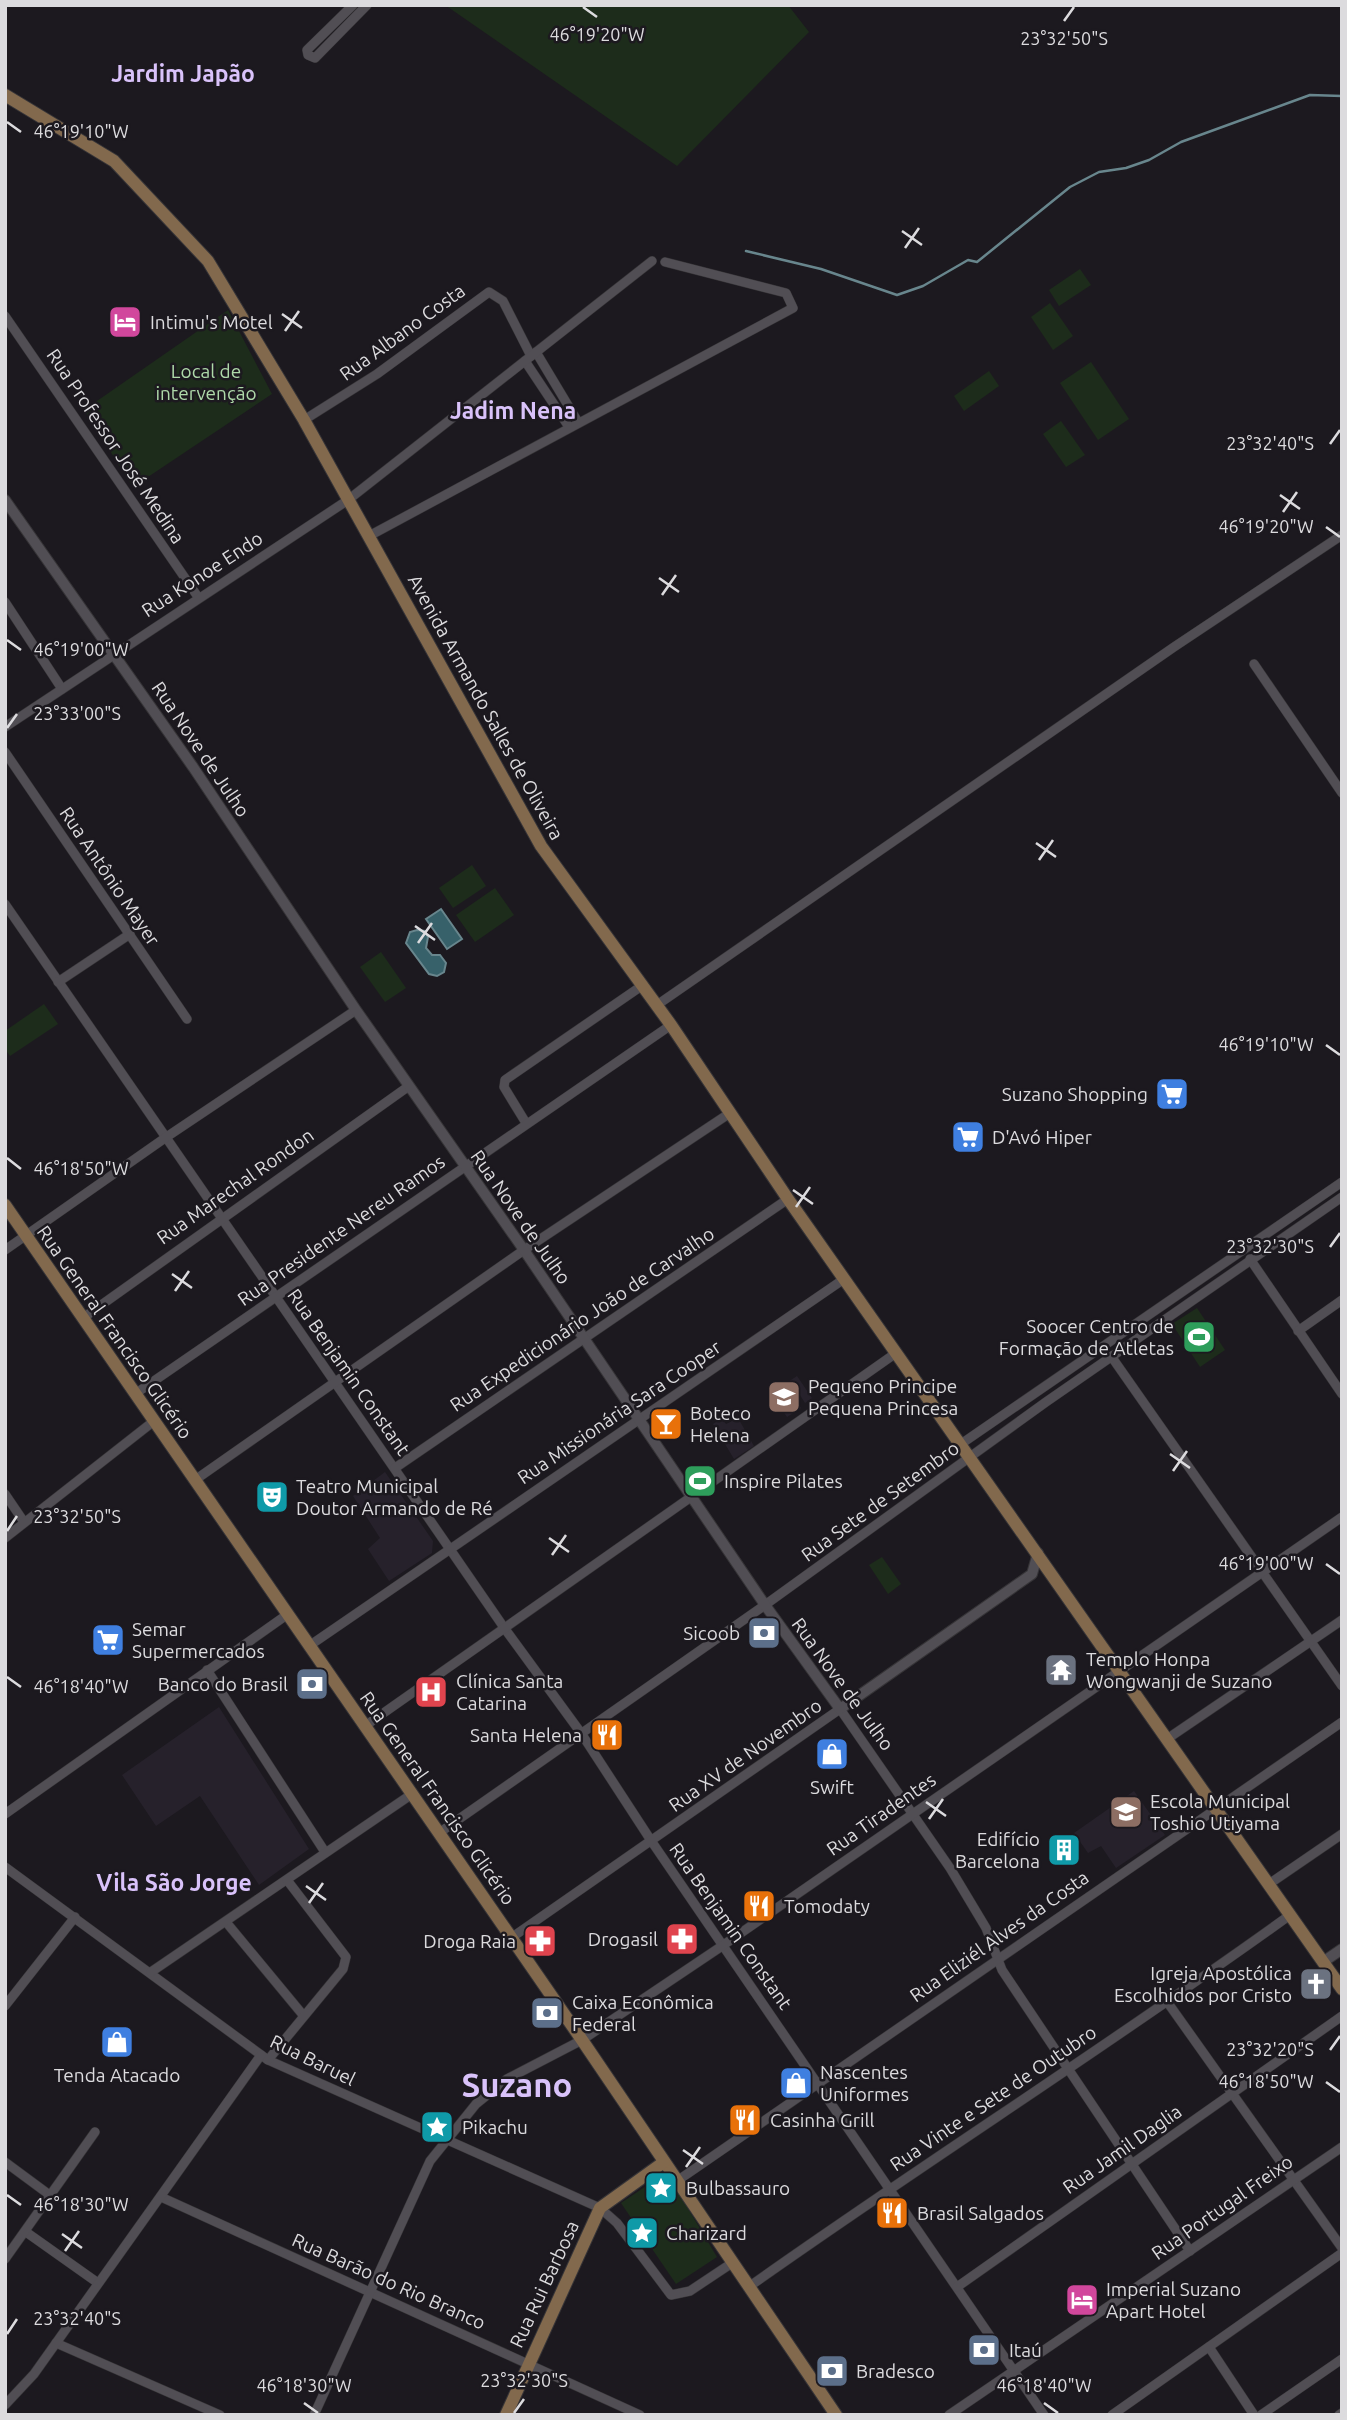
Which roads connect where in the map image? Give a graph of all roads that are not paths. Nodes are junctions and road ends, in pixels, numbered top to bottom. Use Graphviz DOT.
graph roads {
  1 [pos="353,5"];
  2 [pos="367,5"];
  3 [pos="5,95"];
  4 [pos="652,261"];
  5 [pos="665,262"];
  6 [pos="5,316"];
  7 [pos="531,357"];
  8 [pos="304,421"];
  9 [pos="578,422"];
  10 [pos="569,427"];
  11 [pos="5,500"];
  12 [pos="348,500"];
  13 [pos="1342,535"];
  14 [pos="369,536"];
  15 [pos="198,597"];
  16 [pos="7,607"];
  17 [pos="114,653"];
  18 [pos="1254,664"];
  19 [pos="62,689"];
  20 [pos="5,727"];
  21 [pos="5,752"];
  22 [pos="1342,793"];
  23 [pos="5,904"];
  24 [pos="130,934"];
  25 [pos="58,982"];
  26 [pos="643,985"];
  27 [pos="657,1004"];
  28 [pos="356,1010"];
  29 [pos="187,1019"];
  30 [pos="671,1025"];
  31 [pos="409,1086"];
  32 [pos="730,1113"];
  33 [pos="526,1123"];
  34 [pos="165,1138"];
  35 [pos="464,1167"];
  36 [pos="1342,1182"];
  37 [pos="1342,1197"];
  38 [pos="788,1199"];
  39 [pos="5,1205"];
  40 [pos="219,1218"];
  41 [pos="26,1236"];
  42 [pos="5,1250"];
  43 [pos="524,1250"];
  44 [pos="1251,1259"];
  45 [pos="844,1279"];
  46 [pos="275,1297"];
  47 [pos="1342,1300"];
  48 [pos="83,1318"];
  49 [pos="1298,1331"];
  50 [pos="584,1339"];
  51 [pos="896,1353"];
  52 [pos="1111,1356"];
  53 [pos="335,1381"];
  54 [pos="135,1394"];
  55 [pos="1342,1394"];
  56 [pos="640,1420"];
  57 [pos="154,1421"];
  58 [pos="961,1444"];
  59 [pos="970,1458"];
  60 [pos="395,1468"];
  61 [pos="195,1480"];
  62 [pos="5,1494"];
  63 [pos="692,1497"];
  64 [pos="1342,1517"];
  65 [pos="24,1522"];
  66 [pos="5,1538"];
  67 [pos="450,1549"];
  68 [pos="1038,1553"];
  69 [pos="1261,1573"];
  70 [pos="1031,1574"];
  71 [pos="1055,1577"];
  72 [pos="765,1605"];
  73 [pos="288,1614"];
  74 [pos="1342,1620"];
  75 [pos="505,1629"];
  76 [pos="1310,1642"];
  77 [pos="309,1646"];
  78 [pos="207,1670"];
  79 [pos="1119,1670"];
  80 [pos="1342,1686"];
  81 [pos="840,1709"];
  82 [pos="1342,1722"];
  83 [pos="365,1726"];
  84 [pos="580,1733"];
  85 [pos="1167,1739"];
  86 [pos="412,1794"];
  87 [pos="1215,1807"];
  88 [pos="912,1812"];
  89 [pos="5,1814"];
  90 [pos="439,1833"];
  91 [pos="1342,1834"];
  92 [pos="652,1842"];
  93 [pos="325,1852"];
  94 [pos="5,1867"];
  95 [pos="287,1880"];
  96 [pos="1269,1884"];
  97 [pos="1290,1915"];
  98 [pos="75,1917"];
  99 [pos="226,1922"];
  100 [pos="511,1938"];
  101 [pos="722,1946"];
  102 [pos="1342,1949"];
  103 [pos="998,1959"];
  104 [pos="1322,1962"];
  105 [pos="151,1972"];
  106 [pos="1342,1989"];
  107 [pos="1168,2003"];
  108 [pos="5,2006"];
  109 [pos="303,2015"];
  110 [pos="1342,2016"];
  111 [pos="582,2040"];
  112 [pos="265,2058"];
  113 [pos="1068,2068"];
  114 [pos="818,2082"];
  115 [pos="1233,2092"];
  116 [pos="95,2132"];
  117 [pos="443,2141"];
  118 [pos="1342,2147"];
  119 [pos="5,2162"];
  120 [pos="664,2162"];
  121 [pos="1133,2163"];
  122 [pos="1294,2179"];
  123 [pos="677,2181"];
  124 [pos="889,2188"];
  125 [pos="51,2196"];
  126 [pos="161,2197"];
  127 [pos="600,2208"];
  128 [pos="26,2231"];
  129 [pos="1342,2248"];
  130 [pos="1190,2251"];
  131 [pos="1342,2253"];
  132 [pos="5,2259"];
  133 [pos="732,2263"];
  134 [pos="98,2283"];
  135 [pos="750,2286"];
  136 [pos="957,2287"];
  137 [pos="370,2292"];
  138 [pos="56,2343"];
  139 [pos="1209,2347"];
  140 [pos="1342,2358"];
  141 [pos="530,2363"];
  142 [pos="1013,2369"];
  143 [pos="5,2405"];
  144 [pos="832,2413"];
  145 [pos="220,2415"];
  146 [pos="314,2415"];
  147 [pos="506,2415"];
  148 [pos="640,2415"];
  149 [pos="949,2415"];
  150 [pos="1044,2415"];
  151 [pos="1112,2415"];
  152 [pos="1254,2415"];
  153 [pos="1261,2415"];
  1 -- 2 [label="street"];
  3 -- 8 [label="main road, Avenida Armando Salles de Oliveira"];
  4 -- 7 [label="street, Rua Konoe Endo"];
  5 -- 9 [label="street"];
  6 -- 15 [label="street, Rua Professor José Medina"];
  7 -- 8 [label="street, Rua Albano Costa"];
  7 -- 9 [label="street, Rua Albano Costa"];
  7 -- 10 [label="street, Rua Albano Costa"];
  7 -- 12 [label="street, Rua Konoe Endo"];
  8 -- 12 [label="main road, Avenida Armando Salles de Oliveira"];
  9 -- 10 [label="street"];
  10 -- 14 [label="street"];
  11 -- 17 [label="street, Rua Nove de Julho"];
  12 -- 14 [label="main road, Avenida Armando Salles de Oliveira"];
  12 -- 15 [label="street, Rua Konoe Endo"];
  13 -- 27 [label="street"];
  14 -- 26 [label="main road, Avenida Armando Salles de Oliveira"];
  15 -- 17 [label="street, Rua Konoe Endo"];
  16 -- 19 [label="street"];
  17 -- 19 [label="street, Rua Konoe Endo"];
  17 -- 28 [label="street, Rua Nove de Julho"];
  18 -- 22 [label="street"];
  19 -- 20 [label="street, Rua Konoe Endo"];
  21 -- 24 [label="street, Rua Antônio Mayer"];
  23 -- 25 [label="street, Rua Benjamin Constant"];
  24 -- 25 [label="street"];
  24 -- 29 [label="street, Rua Antônio Mayer"];
  25 -- 34 [label="street, Rua Benjamin Constant"];
  26 -- 27 [label="main road, Avenida Armando Salles de Oliveira"];
  26 -- 33 [label="street"];
  27 -- 30 [label="main road, Avenida Armando Salles de Oliveira"];
  28 -- 31 [label="street, Rua Nove de Julho"];
  28 -- 34 [label="street"];
  30 -- 32 [label="main road, Avenida Armando Salles de Oliveira"];
  30 -- 33 [label="street, Rua Presidente Nereu Ramos"];
  31 -- 35 [label="street, Rua Nove de Julho"];
  31 -- 40 [label="street, Rua Marechal Rondon"];
  32 -- 38 [label="main road, Avenida Armando Salles de Oliveira"];
  32 -- 43 [label="street"];
  33 -- 35 [label="street, Rua Presidente Nereu Ramos"];
  34 -- 40 [label="street, Rua Benjamin Constant"];
  34 -- 41 [label="street"];
  35 -- 43 [label="street, Rua Nove de Julho"];
  35 -- 46 [label="street, Rua Presidente Nereu Ramos"];
  36 -- 58 [label="street, Rua Sete de Setembro"];
  37 -- 44 [label="street, Rua Sete de Setembro"];
  38 -- 45 [label="main road, Avenida Armando Salles de Oliveira"];
  38 -- 50 [label="street, Rua Expedicionário João de Carvalho"];
  39 -- 41 [label="main road, Rua General Francisco Glicério"];
  40 -- 46 [label="street, Rua Benjamin Constant"];
  40 -- 48 [label="street, Rua Marechal Rondon"];
  41 -- 42 [label="street"];
  41 -- 48 [label="main road, Rua General Francisco Glicério"];
  43 -- 50 [label="street, Rua Nove de Julho"];
  43 -- 53 [label="street"];
  44 -- 49 [label="street"];
  44 -- 52 [label="street, Rua Sete de Setembro"];
  45 -- 51 [label="main road, Avenida Armando Salles de Oliveira"];
  45 -- 56 [label="street, Rua Missionária Sara Cooper"];
  46 -- 53 [label="street, Rua Benjamin Constant"];
  46 -- 54 [label="street, Rua Presidente Nereu Ramos"];
  47 -- 49 [label="street"];
  48 -- 54 [label="main road, Rua General Francisco Glicério"];
  49 -- 55 [label="street"];
  50 -- 56 [label="street, Rua Nove de Julho"];
  50 -- 60 [label="street, Rua Expedicionário João de Carvalho"];
  51 -- 58 [label="main road, Avenida Armando Salles de Oliveira"];
  51 -- 63 [label="street"];
  52 -- 59 [label="street, Rua Sete de Setembro"];
  52 -- 69 [label="street"];
  53 -- 60 [label="street, Rua Benjamin Constant"];
  53 -- 61 [label="street"];
  54 -- 57 [label="main road, Rua General Francisco Glicério"];
  56 -- 63 [label="street, Rua Nove de Julho"];
  56 -- 67 [label="street, Rua Missionária Sara Cooper"];
  57 -- 61 [label="main road, Rua General Francisco Glicério"];
  57 -- 65 [label="street"];
  58 -- 59 [label="main road, Avenida Armando Salles de Oliveira"];
  59 -- 68 [label="main road, Avenida Armando Salles de Oliveira"];
  59 -- 72 [label="street, Rua Sete de Setembro"];
  60 -- 67 [label="street, Rua Benjamin Constant"];
  61 -- 73 [label="main road, Rua General Francisco Glicério"];
  62 -- 65 [label="street"];
  63 -- 72 [label="street, Rua Nove de Julho"];
  63 -- 75 [label="street"];
  64 -- 69 [label="street, Rua Tiradentes"];
  65 -- 66 [label="street"];
  67 -- 75 [label="street, Rua Benjamin Constant"];
  67 -- 77 [label="street, Rua Missionária Sara Cooper"];
  68 -- 70 [label="street"];
  68 -- 71 [label="main road, Avenida Armando Salles de Oliveira"];
  69 -- 76 [label="street"];
  69 -- 79 [label="street, Rua Tiradentes"];
  70 -- 71 [label="street"];
  70 -- 81 [label="street, Rua XV de Novembro"];
  71 -- 79 [label="main road, Avenida Armando Salles de Oliveira"];
  72 -- 81 [label="street, Rua Nove de Julho"];
  72 -- 84 [label="street, Rua Sete de Setembro"];
  73 -- 77 [label="main road, Rua General Francisco Glicério"];
  73 -- 78 [label="street"];
  74 -- 76 [label="street"];
  75 -- 83 [label="street"];
  75 -- 84 [label="street, Rua Benjamin Constant"];
  76 -- 80 [label="street"];
  76 -- 85 [label="street"];
  77 -- 83 [label="main road, Rua General Francisco Glicério"];
  78 -- 89 [label="street"];
  78 -- 93 [label="street"];
  79 -- 85 [label="main road, Avenida Armando Salles de Oliveira"];
  79 -- 88 [label="street, Rua Tiradentes"];
  81 -- 88 [label="street, Rua Nove de Julho"];
  81 -- 92 [label="street, Rua XV de Novembro"];
  82 -- 87 [label="street, Rua Eliziél Alves da Costa"];
  83 -- 86 [label="main road, Rua General Francisco Glicério"];
  84 -- 90 [label="street, Rua Sete de Setembro"];
  84 -- 92 [label="street, Rua Benjamin Constant"];
  85 -- 87 [label="main road, Avenida Armando Salles de Oliveira"];
  86 -- 90 [label="main road, Rua General Francisco Glicério"];
  86 -- 93 [label="street"];
  87 -- 96 [label="main road, Avenida Armando Salles de Oliveira"];
  87 -- 103 [label="street, Rua Eliziél Alves da Costa"];
  88 -- 101 [label="street, Rua Tiradentes"];
  88 -- 103 [label="street, Rua Nove de Julho"];
  90 -- 100 [label="main road, Rua General Francisco Glicério"];
  91 -- 96 [label="street"];
  92 -- 100 [label="street, Rua XV de Novembro"];
  92 -- 101 [label="street, Rua Benjamin Constant"];
  93 -- 95 [label="street"];
  94 -- 98 [label="street, Rua Baruel"];
  95 -- 99 [label="street"];
  95 -- 109 [label="street"];
  96 -- 97 [label="main road, Avenida Armando Salles de Oliveira"];
  97 -- 104 [label="main road, Avenida Armando Salles de Oliveira"];
  97 -- 107 [label="street, Rua Vinte e Sete de Outubro"];
  98 -- 105 [label="street, Rua Baruel"];
  98 -- 108 [label="street"];
  99 -- 105 [label="street"];
  99 -- 109 [label="street"];
  100 -- 111 [label="main road, Rua General Francisco Glicério"];
  101 -- 111 [label="street, Rua Tiradentes"];
  101 -- 114 [label="street, Rua Benjamin Constant"];
  102 -- 104 [label="street"];
  103 -- 113 [label="street, Rua Nove de Julho"];
  103 -- 114 [label="street, Rua Eliziél Alves da Costa"];
  104 -- 106 [label="main road, Avenida Armando Salles de Oliveira"];
  105 -- 112 [label="street, Rua Baruel"];
  107 -- 113 [label="street, Rua Vinte e Sete de Outubro"];
  107 -- 115 [label="street"];
  109 -- 112 [label="street"];
  110 -- 115 [label="street, Rua Jamil Daglia"];
  111 -- 117 [label="street, Rua Tiradentes"];
  111 -- 120 [label="main road, Rua General Francisco Glicério"];
  112 -- 117 [label="street, Rua Baruel"];
  112 -- 126 [label="street"];
  113 -- 121 [label="street, Rua Nove de Julho"];
  113 -- 124 [label="street, Rua Vinte e Sete de Outubro"];
  114 -- 123 [label="street, Rua Eliziél Alves da Costa"];
  114 -- 124 [label="street, Rua Benjamin Constant"];
  115 -- 121 [label="street, Rua Jamil Daglia"];
  115 -- 122 [label="street"];
  116 -- 125 [label="street"];
  117 -- 127 [label="street, Rua Baruel"];
  117 -- 137 [label="street, Rua Tiradentes"];
  118 -- 122 [label="street, Rua Portugal Freixo"];
  119 -- 125 [label="street"];
  120 -- 123 [label="main road, Rua General Francisco Glicério"];
  120 -- 127 [label="main road"];
  121 -- 130 [label="street, Rua Nove de Julho"];
  121 -- 136 [label="street, Rua Jamil Daglia"];
  122 -- 129 [label="street"];
  122 -- 130 [label="street, Rua Portugal Freixo"];
  123 -- 133 [label="main road, Rua General Francisco Glicério"];
  124 -- 135 [label="street, Rua Vinte e Sete de Outubro"];
  124 -- 136 [label="street, Rua Benjamin Constant"];
  125 -- 128 [label="street"];
  126 -- 134 [label="street"];
  126 -- 137 [label="street, Rua Barão do Rio Branco"];
  127 -- 133 [label="street"];
  127 -- 141 [label="main road, Rua Rui Barbosa"];
  128 -- 132 [label="street"];
  128 -- 134 [label="street"];
  130 -- 142 [label="street, Rua Portugal Freixo"];
  131 -- 139 [label="street"];
  133 -- 135 [label="main road, Rua General Francisco Glicério"];
  134 -- 138 [label="street"];
  135 -- 144 [label="main road, Rua General Francisco Glicério"];
  136 -- 142 [label="street, Rua Benjamin Constant"];
  137 -- 141 [label="street, Rua Barão do Rio Branco"];
  137 -- 146 [label="street, Rua Tiradentes"];
  138 -- 143 [label="street"];
  138 -- 145 [label="street"];
  139 -- 151 [label="street"];
  139 -- 152 [label="street"];
  140 -- 153 [label="street"];
  141 -- 147 [label="main road, Rua Rui Barbosa"];
  141 -- 148 [label="street, Rua Barão do Rio Branco"];
  142 -- 149 [label="street, Rua Portugal Freixo"];
  142 -- 150 [label="street, Rua Benjamin Constant"];
}
